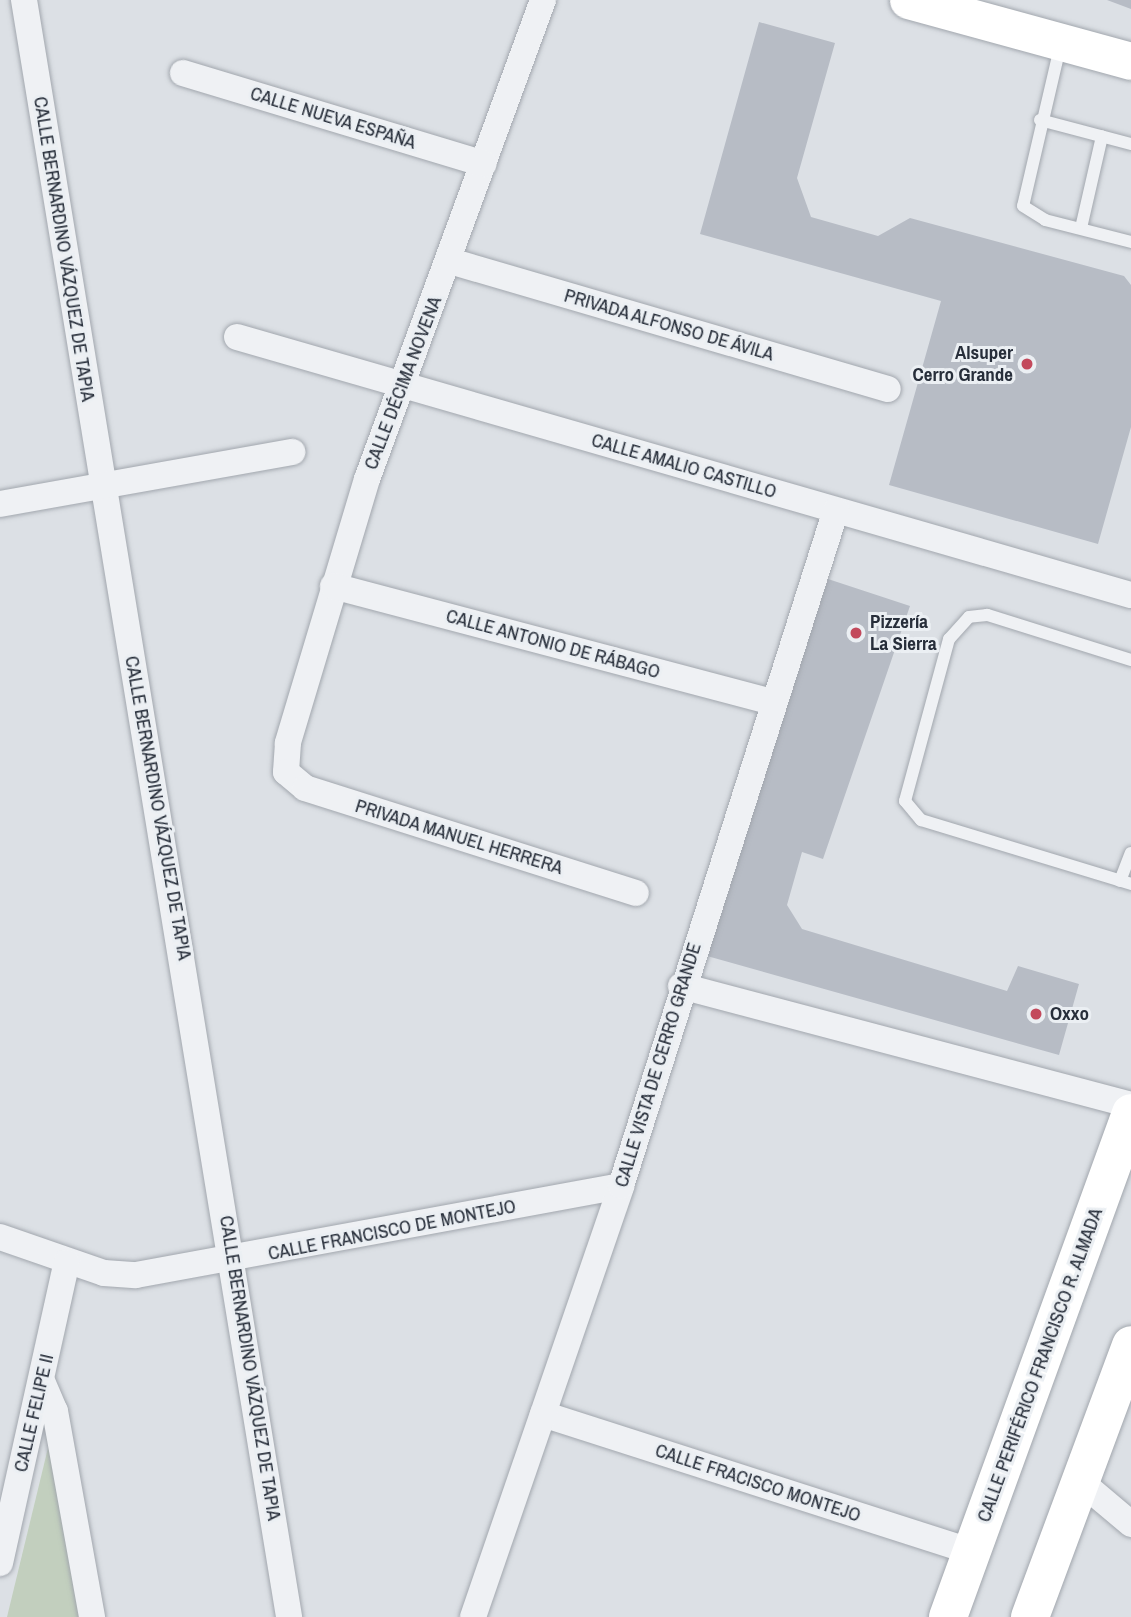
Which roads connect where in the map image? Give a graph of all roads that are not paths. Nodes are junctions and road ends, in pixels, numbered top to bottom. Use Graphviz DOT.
graph roads {
  1 [pos="24,0"];
  2 [pos="543,0"];
  3 [pos="908,0"];
  4 [pos="1062,40"];
  5 [pos="1131,61"];
  6 [pos="183,73"];
  7 [pos="1040,120"];
  8 [pos="1102,136"];
  9 [pos="1131,144"];
  10 [pos="484,164"];
  11 [pos="1081,228"];
  12 [pos="1131,242"];
  13 [pos="450,261"];
  14 [pos="237,337"];
  15 [pos="399,384"];
  16 [pos="888,389"];
  17 [pos="292,452"];
  18 [pos="103,486"];
  19 [pos="0,504"];
  20 [pos="835,510"];
  21 [pos="333,586"];
  22 [pos="1131,595"];
  23 [pos="1131,660"];
  24 [pos="773,702"];
  25 [pos="286,772"];
  26 [pos="1131,853"];
  27 [pos="1126,883"];
  28 [pos="636,892"];
  29 [pos="681,986"];
  30 [pos="1131,1105"];
  31 [pos="1131,1113"];
  32 [pos="621,1186"];
  33 [pos="0,1237"];
  34 [pos="234,1261"];
  35 [pos="67,1262"];
  36 [pos="1131,1345"];
  37 [pos="42,1381"];
  38 [pos="543,1414"];
  39 [pos="1080,1481"];
  40 [pos="1131,1524"];
  41 [pos="973,1552"];
  42 [pos="0,1563"];
  43 [pos="92,1617"];
  44 [pos="289,1617"];
  45 [pos="473,1617"];
  46 [pos="948,1617"];
  47 [pos="1030,1617"];
  1 -- 18 [label="street, CALLE BERNARDINO VÁZQUEZ DE TAPIA"];
  2 -- 10 [label="street, CALLE DÉCIMA NOVENA"];
  3 -- 4 [label="main road"];
  4 -- 5 [label="main road"];
  4 -- 7 [label="lane"];
  6 -- 10 [label="street, CALLE NUEVA ESPAÑA"];
  7 -- 8 [label="lane"];
  7 -- 11 [label="lane"];
  8 -- 9 [label="lane"];
  8 -- 11 [label="lane"];
  10 -- 13 [label="street, CALLE DÉCIMA NOVENA"];
  11 -- 12 [label="lane"];
  13 -- 15 [label="street, CALLE DÉCIMA NOVENA"];
  13 -- 16 [label="street, PRIVADA ALFONSO DE ÁVILA"];
  14 -- 15 [label="street, CALLE AMALIO CASTILLO"];
  15 -- 20 [label="street, CALLE AMALIO CASTILLO"];
  15 -- 21 [label="street, CALLE DÉCIMA NOVENA"];
  17 -- 18 [label="street"];
  18 -- 19 [label="street"];
  18 -- 34 [label="street, CALLE BERNARDINO VÁZQUEZ DE TAPIA"];
  20 -- 22 [label="street, CALLE AMALIO CASTILLO"];
  20 -- 24 [label="street, CALLE VISTA DE CERRO GRANDE"];
  21 -- 24 [label="street, CALLE ANTONIO DE RÁBAGO"];
  21 -- 25 [label="street, CALLE DÉCIMA NOVENA"];
  23 -- 27 [label="lane"];
  24 -- 29 [label="street, CALLE VISTA DE CERRO GRANDE"];
  25 -- 28 [label="street, PRIVADA MANUEL HERRERA"];
  26 -- 27 [label="lane"];
  29 -- 30 [label="street"];
  29 -- 32 [label="street, CALLE VISTA DE CERRO GRANDE"];
  31 -- 41 [label="highway, CALLE PERIFÉRICO FRANCISCO R. ALMADA"];
  32 -- 34 [label="street, CALLE FRANCISCO DE MONTEJO"];
  32 -- 38 [label="street, CALLE VISTA DE CERRO GRANDE"];
  33 -- 35 [label="street, CALLE FRANCISCO DE MONTEJO"];
  34 -- 35 [label="street, CALLE FRANCISCO DE MONTEJO"];
  34 -- 44 [label="street, CALLE BERNARDINO VÁZQUEZ DE TAPIA"];
  35 -- 37 [label="street, CALLE FELIPE II"];
  36 -- 39 [label="highway"];
  37 -- 42 [label="street, CALLE FELIPE II"];
  37 -- 43 [label="street"];
  38 -- 41 [label="street, CALLE FRACISCO MONTEJO"];
  38 -- 45 [label="street, CALLE VISTA DE CERRO GRANDE"];
  39 -- 40 [label="street"];
  39 -- 47 [label="highway"];
  41 -- 46 [label="highway, CALLE PERIFÉRICO FRANCISCO R. ALMADA"];
}
